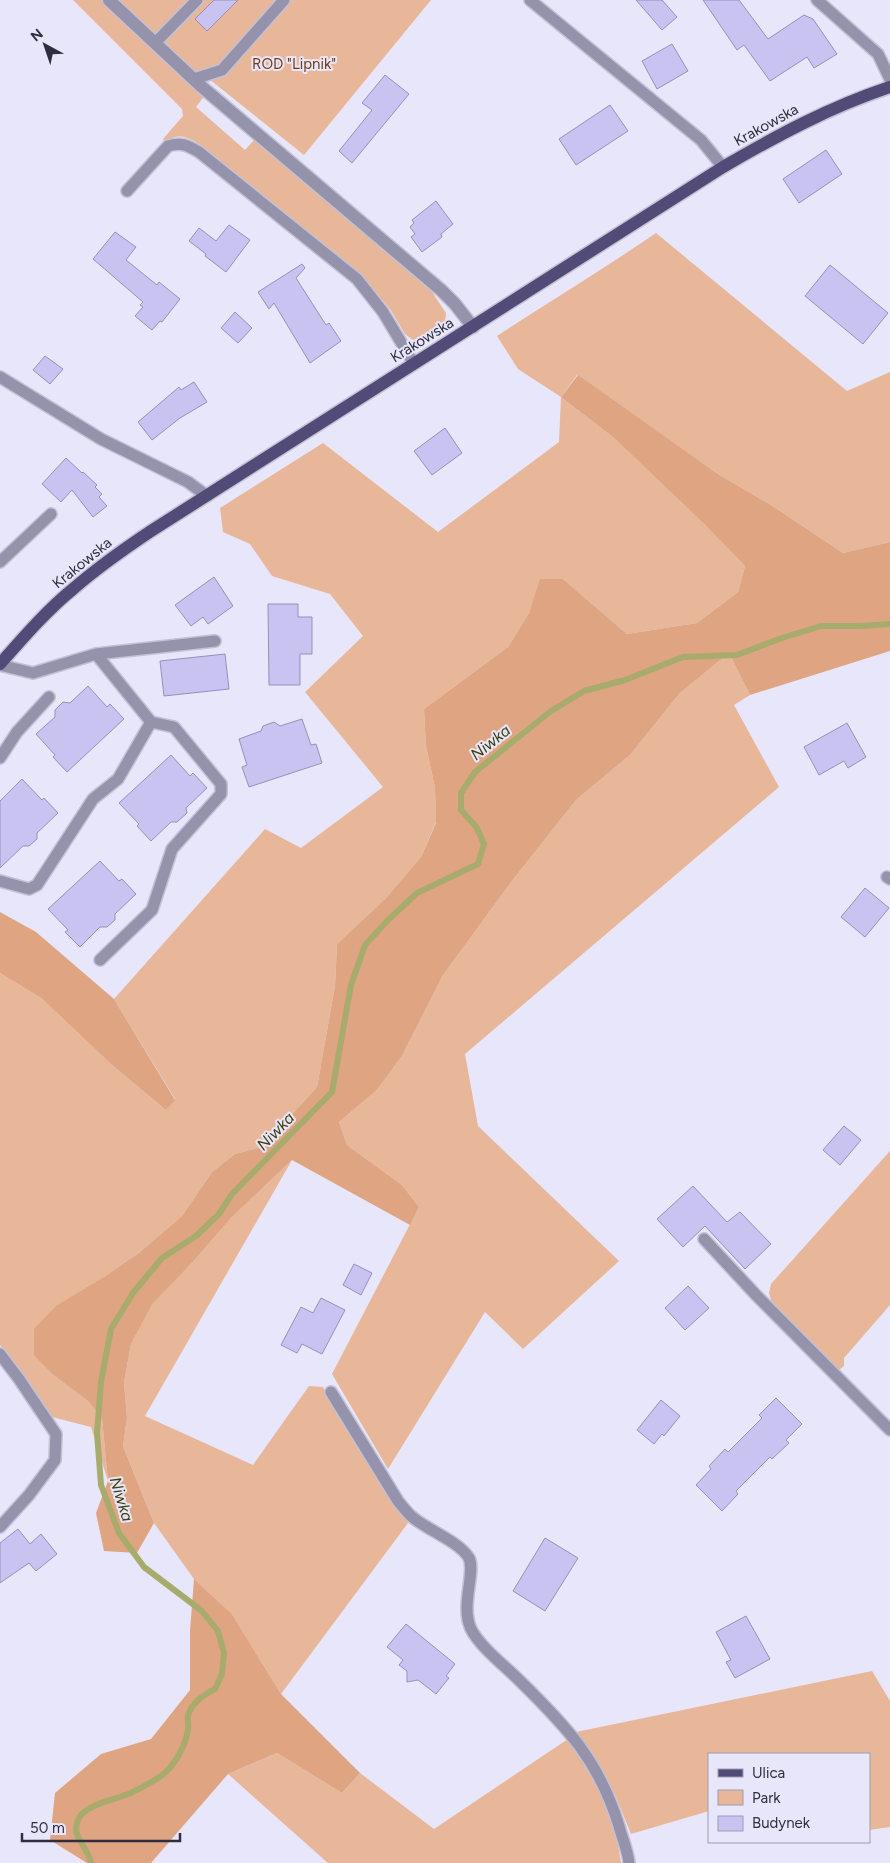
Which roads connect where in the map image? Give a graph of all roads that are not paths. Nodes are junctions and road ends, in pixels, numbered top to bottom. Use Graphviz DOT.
graph roads {
  1 [pos="109,0"];
  2 [pos="197,0"];
  3 [pos="284,0"];
  4 [pos="530,0"];
  5 [pos="817,0"];
  6 [pos="155,43"];
  7 [pos="194,79"];
  8 [pos="890,79"];
  9 [pos="890,87"];
  10 [pos="723,167"];
  11 [pos="127,192"];
  12 [pos="473,327"];
  13 [pos="414,364"];
  14 [pos="0,376"];
  15 [pos="207,496"];
  16 [pos="51,514"];
  17 [pos="0,562"];
  18 [pos="216,641"];
  19 [pos="96,654"];
  20 [pos="0,665"];
  21 [pos="49,697"];
  22 [pos="151,722"];
  23 [pos="0,758"];
  24 [pos="0,881"];
  25 [pos="100,960"];
  26 [pos="704,1239"];
  27 [pos="0,1354"];
  28 [pos="331,1392"];
  29 [pos="890,1430"];
  30 [pos="0,1528"];
  31 [pos="629,1863"];
  1 -- 6 [label="street"];
  2 -- 6 [label="lane"];
  3 -- 7 [label="lane"];
  4 -- 10 [label="lane"];
  5 -- 8 [label="lane"];
  6 -- 7 [label="street"];
  7 -- 12 [label="street"];
  9 -- 10 [label="main road, Krakowska"];
  10 -- 12 [label="main road, Krakowska"];
  11 -- 13 [label="lane"];
  12 -- 13 [label="main road, Krakowska"];
  13 -- 15 [label="main road, Krakowska"];
  14 -- 15 [label="lane"];
  15 -- 20 [label="main road, Krakowska"];
  16 -- 17 [label="lane"];
  18 -- 19 [label="lane"];
  19 -- 20 [label="lane"];
  19 -- 22 [label="lane"];
  21 -- 23 [label="lane"];
  22 -- 24 [label="lane"];
  22 -- 25 [label="lane"];
  26 -- 29 [label="lane"];
  27 -- 30 [label="lane"];
  28 -- 31 [label="lane"];
}
